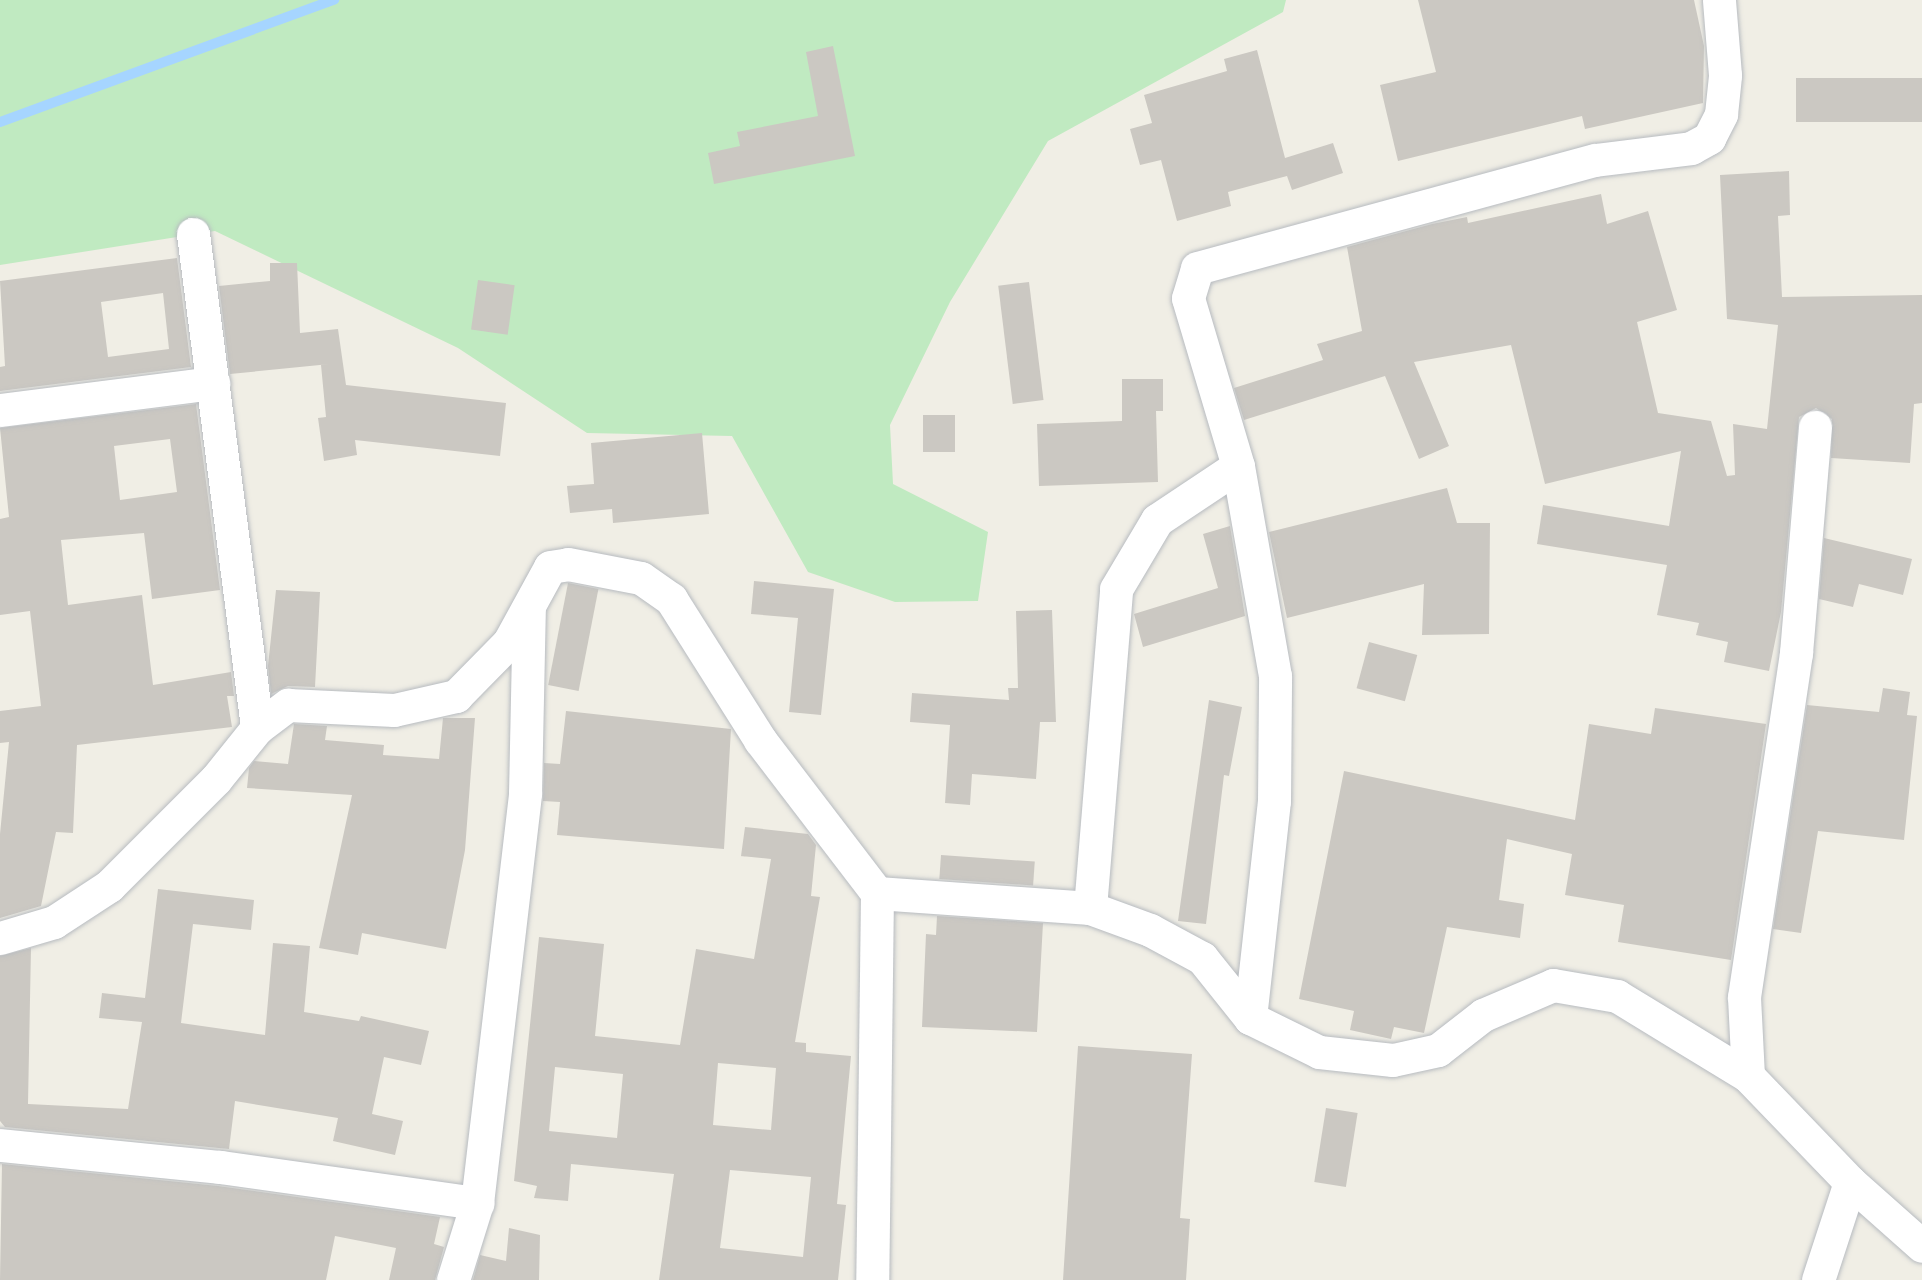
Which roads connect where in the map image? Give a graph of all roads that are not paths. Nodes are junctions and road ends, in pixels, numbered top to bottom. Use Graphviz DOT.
graph roads {
  1 [pos="1719,0"];
  2 [pos="193,234"];
  3 [pos="213,384"];
  4 [pos="0,410"];
  5 [pos="1815,427"];
  6 [pos="1238,466"];
  7 [pos="530,604"];
  8 [pos="257,728"];
  9 [pos="877,893"];
  10 [pos="1090,908"];
  11 [pos="0,938"];
  12 [pos="1250,1018"];
  13 [pos="1748,1076"];
  14 [pos="0,1145"];
  15 [pos="1850,1182"];
  16 [pos="477,1203"];
  17 [pos="1922,1246"];
  18 [pos="453,1280"];
  19 [pos="872,1280"];
  20 [pos="1818,1280"];
  1 -- 6 [label="street"];
  2 -- 3 [label="street"];
  3 -- 4 [label="street"];
  3 -- 8 [label="street"];
  5 -- 13 [label="street"];
  6 -- 10 [label="street"];
  6 -- 12 [label="street"];
  7 -- 8 [label="street"];
  7 -- 9 [label="street"];
  7 -- 16 [label="street"];
  8 -- 11 [label="street"];
  9 -- 10 [label="street"];
  9 -- 19 [label="street"];
  10 -- 12 [label="street"];
  12 -- 13 [label="street"];
  13 -- 15 [label="street"];
  14 -- 16 [label="street"];
  15 -- 17 [label="street"];
  15 -- 20 [label="street"];
  16 -- 18 [label="street"];
}
